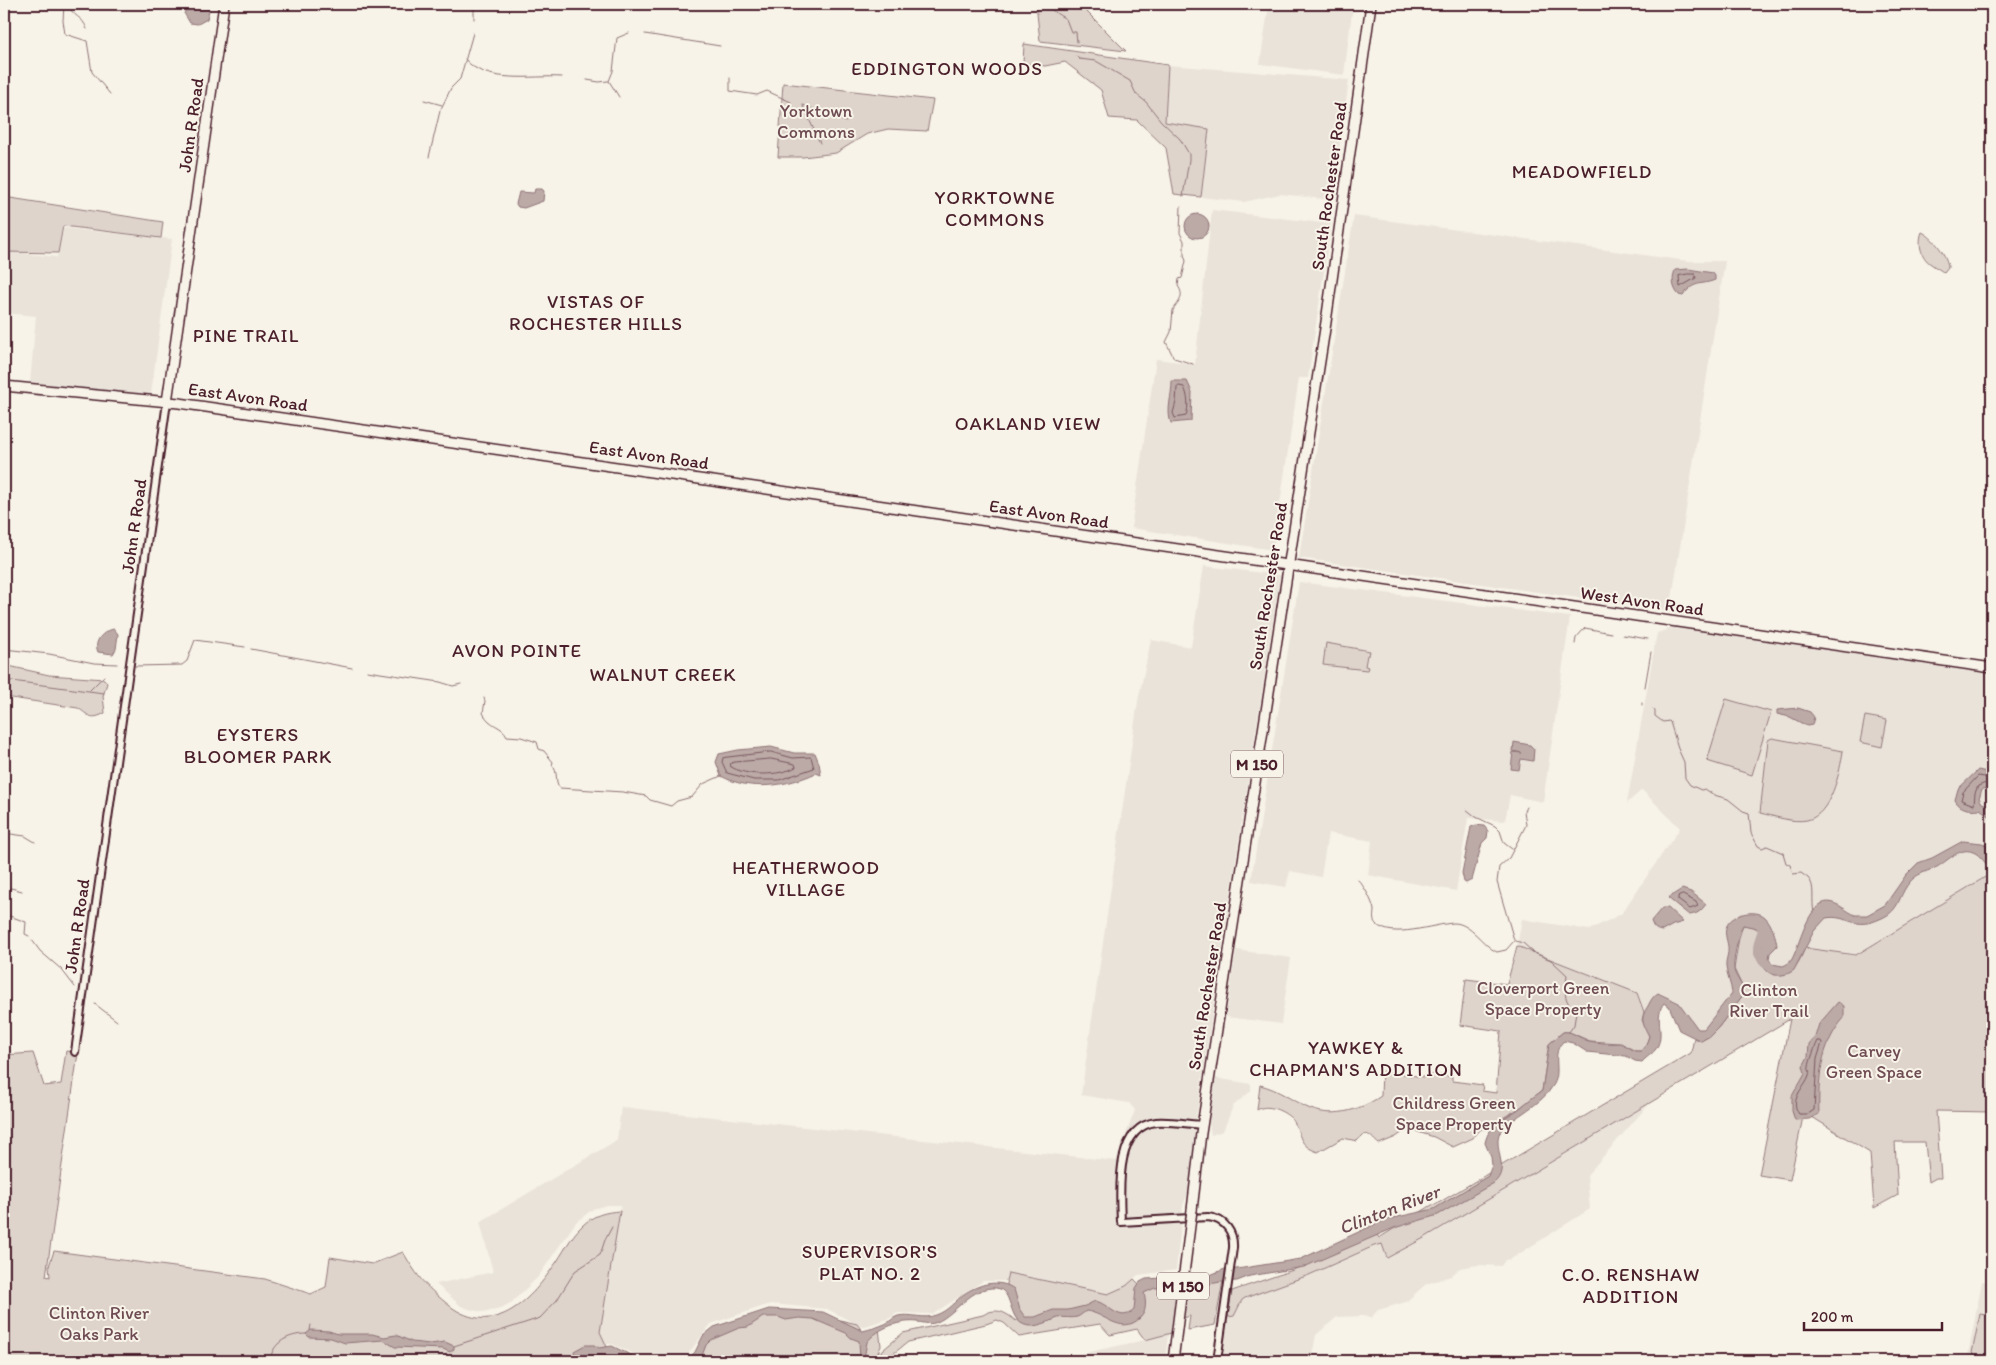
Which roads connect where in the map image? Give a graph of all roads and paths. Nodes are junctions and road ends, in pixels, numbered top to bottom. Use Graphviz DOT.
graph roads {
  1 [pos="224,4"];
  2 [pos="1371,4"];
  3 [pos="4,386"];
  4 [pos="167,402"];
  5 [pos="1288,566"];
  6 [pos="1992,668"];
  7 [pos="75,1052"];
  8 [pos="1202,1125"];
  9 [pos="1173,1361"];
  10 [pos="1217,1361"];
  1 -- 4 [label="main road, John R Road"];
  2 -- 5 [label="main road, South Rochester Road / M 150"];
  3 -- 4 [label="main road, East Avon Road"];
  4 -- 5 [label="main road, East Avon Road"];
  4 -- 7 [label="street, John R Road"];
  5 -- 6 [label="main road, West Avon Road"];
  5 -- 8 [label="main road, South Rochester Road / M 150"];
  8 -- 9 [label="main road, South Rochester Road / M 150, bridge"];
  8 -- 10 [label="street"];
}
